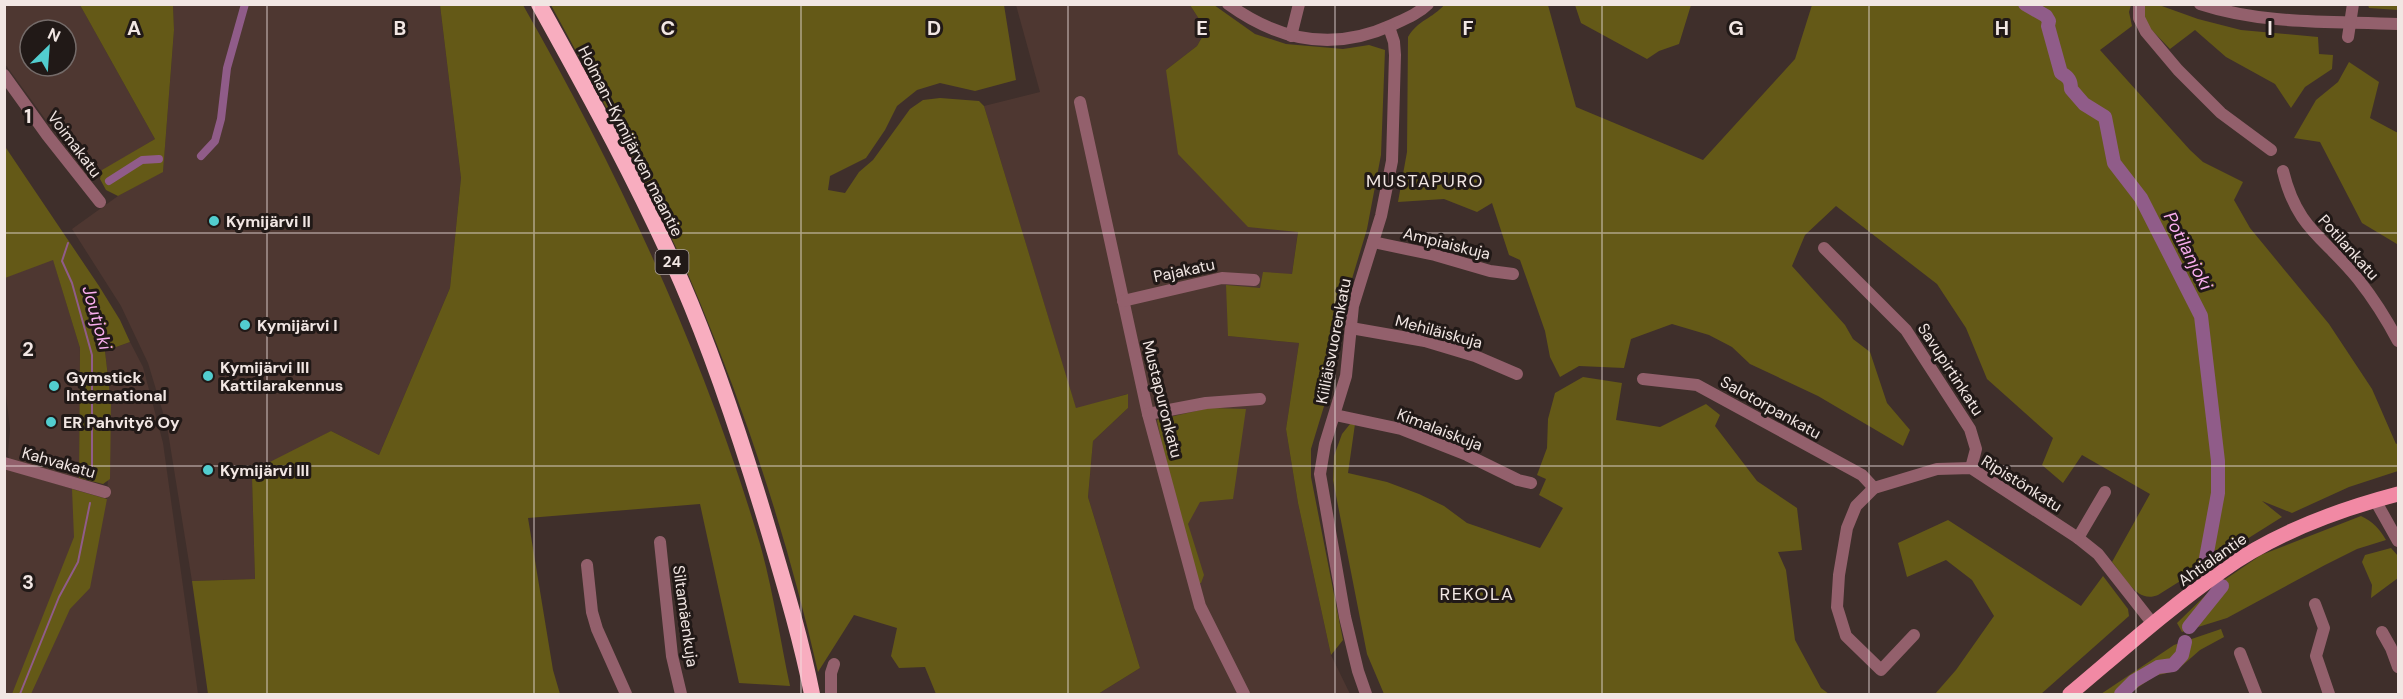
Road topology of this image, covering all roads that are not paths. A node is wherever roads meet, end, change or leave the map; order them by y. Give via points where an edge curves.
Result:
1 (538, 4) edge
2 (1228, 4) edge
3 (1299, 4) edge
4 (2139, 4) edge
5 (2200, 4) edge
6 (2353, 4) edge
7 (1423, 8) edge
8 (2350, 22) junction
9 (2398, 24) edge
10 (1389, 27) junction
11 (1291, 36) junction
12 (2348, 36) dead end
13 (4, 75) edge
14 (1080, 102) dead end
15 (2271, 150) dead end
16 (2283, 171) dead end
17 (100, 202) dead end
18 (1373, 242) junction
19 (1824, 248) dead end
20 (1513, 274) dead end
21 (1254, 280) dead end
22 (1123, 301) junction
23 (1351, 328) junction
24 (2398, 341) edge
25 (1517, 374) dead end
26 (1643, 379) dead end
27 (1260, 399) dead end
28 (1148, 414) junction
29 (1335, 415) junction
30 (4, 463) edge
31 (1971, 468) junction
32 (1531, 483) dead end
33 (1874, 488) junction
34 (105, 492) dead end
35 (2105, 492) dead end
36 (2398, 494) edge
37 (2375, 500) junction
38 (770, 534) junction
39 (2078, 538) junction
40 (2398, 541) edge
41 (660, 542) dead end
42 (587, 565) dead end
43 (2315, 604) dead end
44 (2153, 624) junction
45 (2382, 632) dead end
46 (1914, 635) dead end
47 (2240, 652) dead end
48 (834, 663) dead end
49 (2398, 668) edge
50 (626, 694) edge
51 (681, 694) edge
52 (802, 694) edge
53 (812, 694) edge
54 (831, 694) edge
55 (1244, 694) edge
56 (1366, 694) edge
57 (2070, 694) edge
58 (2256, 694) edge
59 (2329, 694) edge

1 - 38 highway, Holman–Kymijärven maantie / 24 via 604,120 682,284 727,399
2 - 11 street via 1259,25
3 - 11 street
4 - 15 street via 2139,18 2146,32 2178,70 2221,114
5 - 8 street via 2268,19
6 - 8 street
7 - 10 street
8 - 9 street
8 - 12 street
10 - 11 street via 1341,39
10 - 18 street, Kiiliäisvuorenkatu via 1395,55 1392,161
13 - 17 street, Voimakatu
14 - 22 street, Mustapuronkatu
16 - 24 street, Potilankatu via 2289,195 2301,217 2358,278
18 - 20 street, Ampiaiskuja
18 - 23 street, Kiiliäisvuorenkatu via 1353,306
19 - 31 street, Savupirtinkatu via 1906,330 1970,429 1976,449
21 - 22 street, Pajakatu via 1222,278
22 - 28 street, Mustapuronkatu
23 - 25 street, Mehiläiskuja via 1425,341
23 - 29 street, Kiiliäisvuorenkatu via 1346,376
26 - 33 street, Salotorpankatu via 1696,385 1862,476
27 - 28 street via 1206,403
28 - 55 street, Mustapuronkatu via 1200,606
29 - 32 street, Kimalaiskuja via 1401,429
29 - 56 street, Kiiliäisvuorenkatu via 1322,458 1322,489 1350,643
30 - 34 street, Kahvakatu
31 - 33 street, Ripistönkatu via 1937,469
31 - 39 street, Ripistönkatu
33 - 46 street via 1856,506 1847,528 1837,607 1846,636 1881,670
35 - 39 street
36 - 37 main road, Ahtialantie
37 - 40 street
37 - 44 main road, Ahtialantie via 2318,520 2262,547 2224,569
38 - 52 highway, Holman–Kymijärven maantie / 24
38 - 53 highway, Holman–Kymijärven maantie / 24
39 - 44 street, Ripistönkatu via 2098,554
41 - 51 street, Siltamäenkuja via 672,656
42 - 50 street via 597,629
43 - 59 street via 2324,628 2316,656
44 - 57 main road, Ahtialantie
45 - 49 street
47 - 58 street
48 - 54 street

